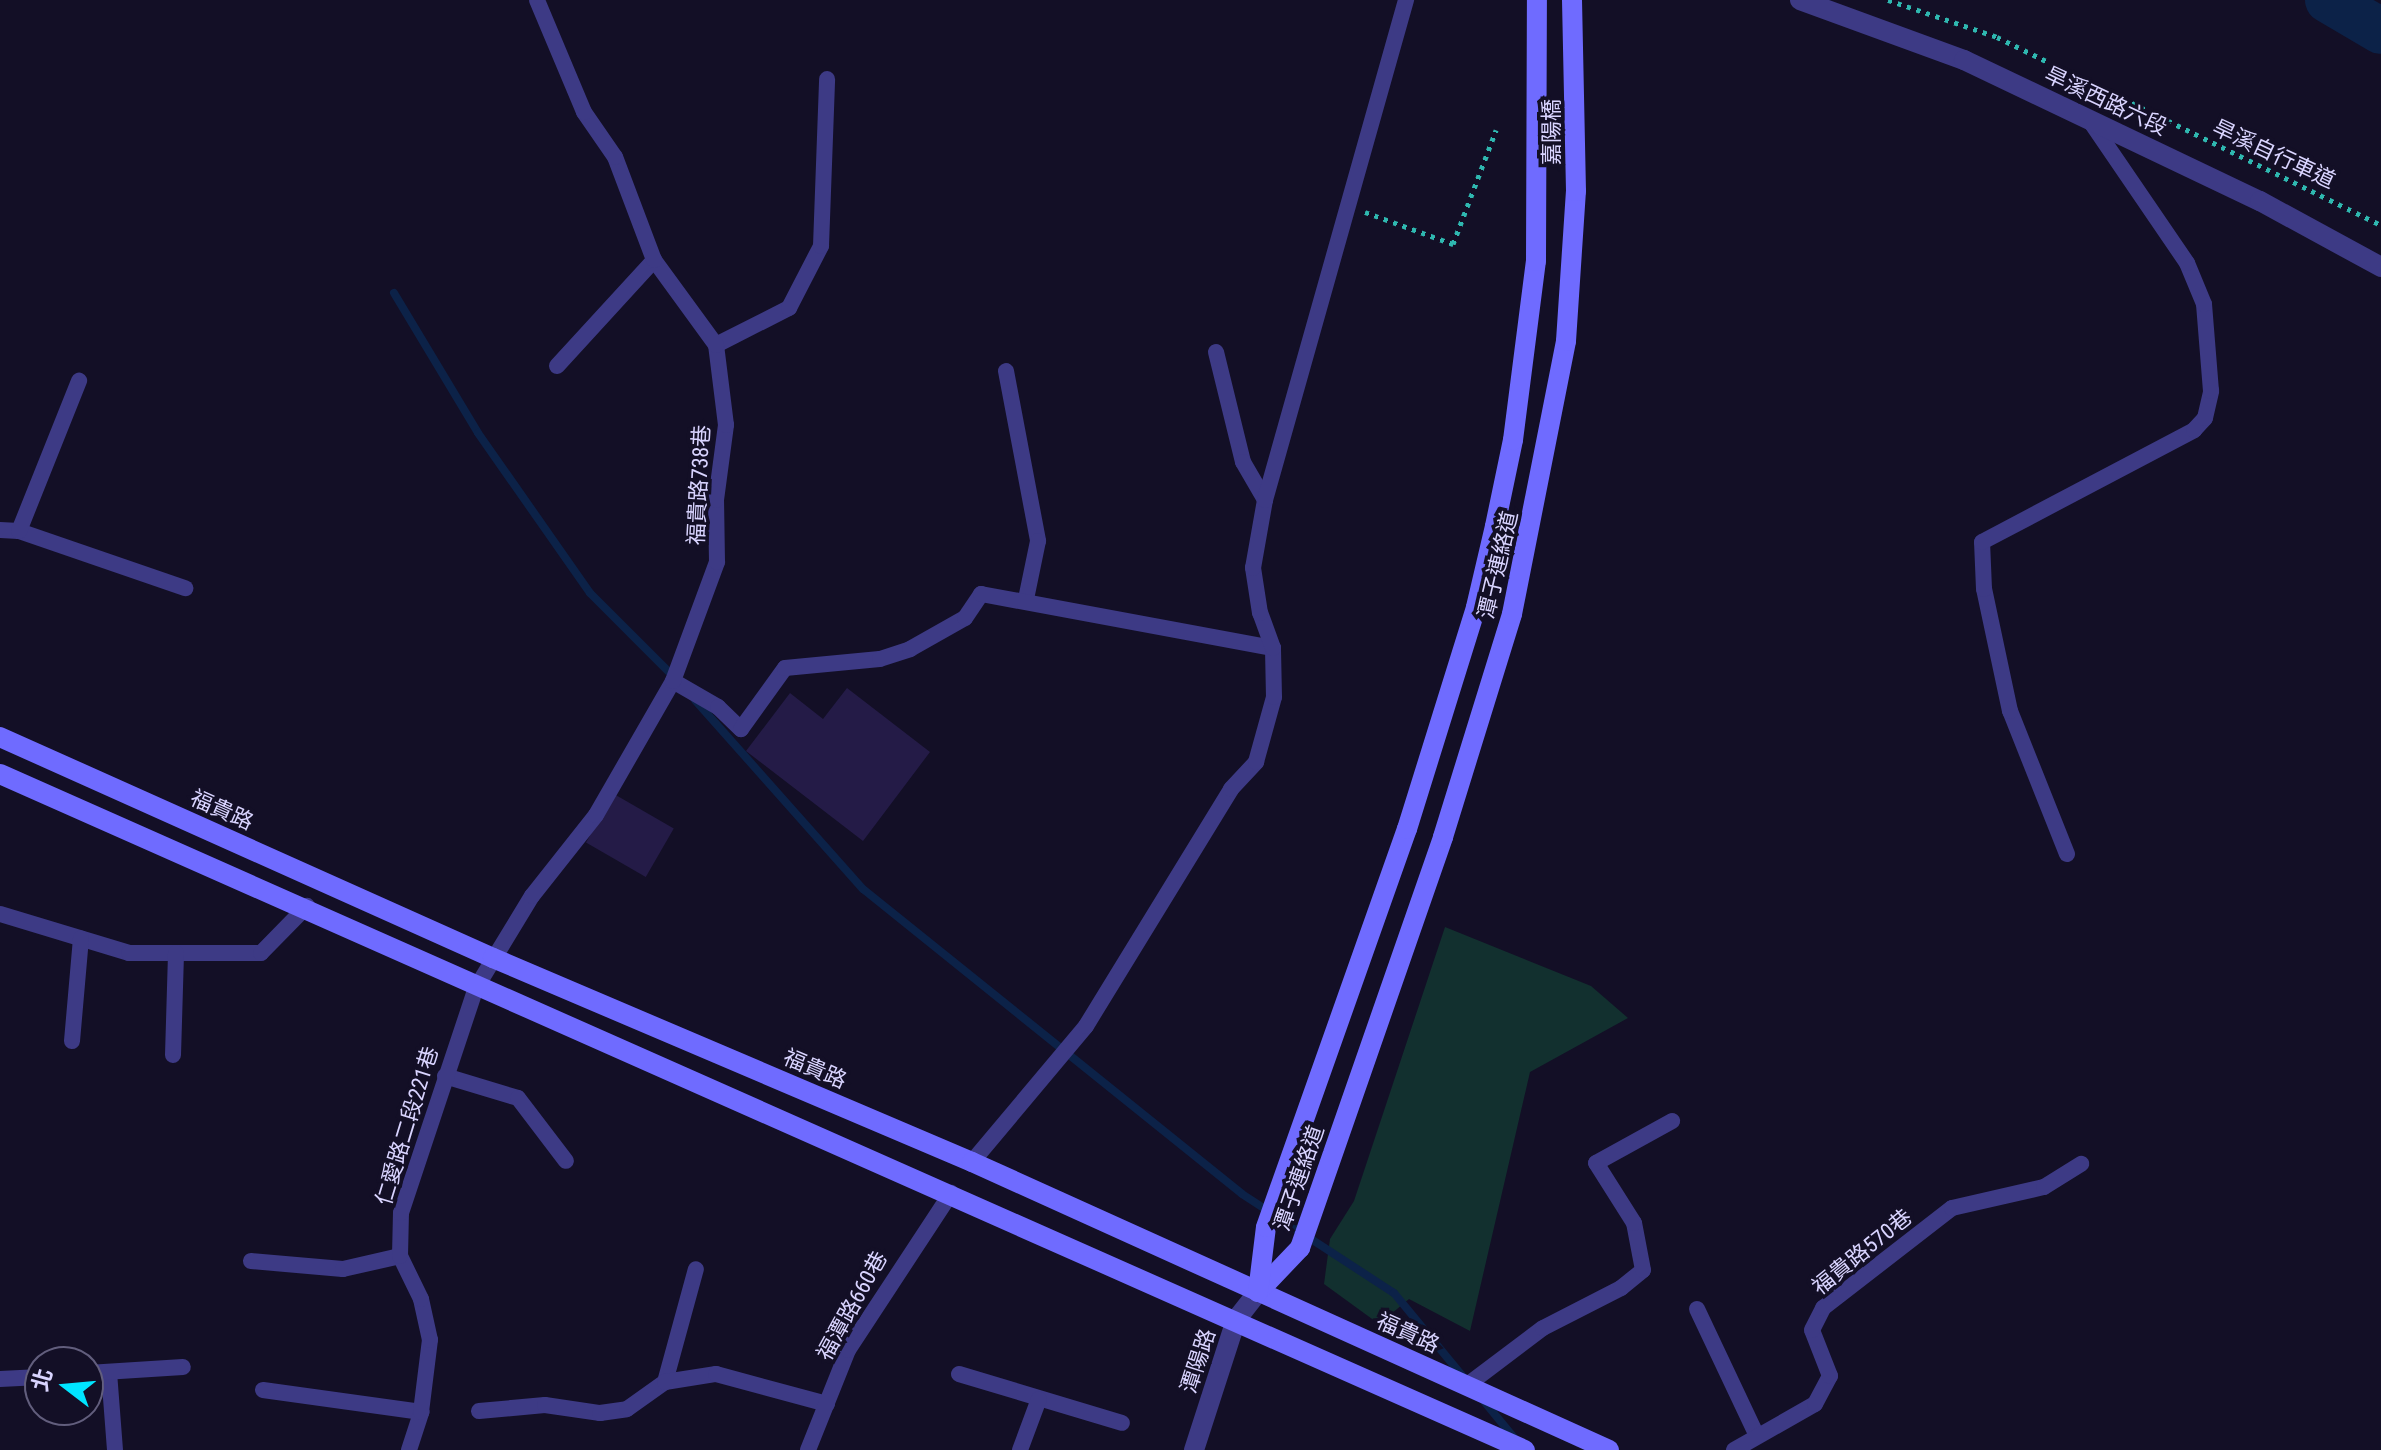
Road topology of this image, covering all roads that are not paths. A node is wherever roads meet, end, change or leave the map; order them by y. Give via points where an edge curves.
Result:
1 (537, 0) edge
2 (1406, 0) edge
3 (1537, 0) edge
4 (1572, 0) edge
5 (1800, 0) edge
6 (827, 79) dead end
7 (2090, 120) junction
8 (654, 260) junction
9 (1536, 261) joint
10 (1572, 265) joint
11 (2381, 267) edge
12 (716, 345) junction
13 (1216, 352) dead end
14 (557, 366) dead end
15 (1006, 371) dead end
16 (79, 381) dead end
17 (1265, 500) junction
18 (0, 530) edge
19 (19, 531) junction
20 (185, 588) dead end
21 (1026, 599) junction
22 (1273, 648) junction
23 (673, 681) junction
24 (0, 737) edge
25 (0, 774) edge
26 (2067, 854) dead end
27 (307, 906) junction
28 (0, 914) edge
29 (81, 938) junction
30 (176, 953) junction
31 (493, 958) junction
32 (476, 988) junction
33 (72, 1041) dead end
34 (173, 1055) dead end
35 (445, 1076) junction
36 (1672, 1121) dead end
37 (566, 1161) dead end
38 (972, 1162) junction
39 (2081, 1164) dead end
40 (951, 1193) junction
41 (400, 1256) junction
42 (251, 1261) dead end
43 (696, 1269) dead end
44 (1258, 1292) junction
45 (1697, 1309) dead end
46 (1236, 1320) junction
47 (183, 1367) dead end
48 (104, 1372) edge
49 (109, 1372) junction
50 (959, 1374) dead end
51 (24, 1378) edge
52 (0, 1379) edge
53 (665, 1382) junction
54 (1466, 1386) junction
55 (263, 1390) dead end
56 (1039, 1399) junction
57 (827, 1404) junction
58 (479, 1411) dead end
59 (421, 1412) junction
60 (1122, 1423) dead end
61 (1757, 1436) junction
62 (1518, 1449) edge
63 (115, 1450) edge
64 (409, 1450) edge
65 (808, 1450) edge
66 (1020, 1450) edge
67 (1194, 1450) edge
68 (1609, 1450) edge
69 (1734, 1450) edge

1 - 8 lane, 福貴路738巷 via 584,112 615,157
2 - 17 lane
3 - 9 street, 嘉陽橋
4 - 10 street, 嘉陽橋 via 1577,113
5 - 7 street, 旱溪西路六段 via 1964,60
6 - 12 lane via 821,246 789,308
7 - 11 street, 旱溪西路六段 via 2260,201
7 - 26 lane via 2187,263 2204,304 2211,391 2205,418 2194,430 1982,542 1984,589 2010,711
8 - 12 lane, 福貴路738巷
8 - 14 lane
9 - 44 street, 潭子連絡道 via 1513,440 1476,607 1407,829 1266,1227
10 - 44 street, 潭子連絡道 via 1566,341 1545,468 1512,614 1479,727 1300,1248
12 - 23 lane, 福貴路738巷 via 726,425 716,500 717,562
13 - 17 lane via 1243,462
15 - 21 lane via 1038,541
16 - 19 lane
17 - 22 lane via 1253,568 1260,613
18 - 19 lane
19 - 20 lane
21 - 22 lane via 1062,611
21 - 23 lane via 981,594 965,618 946,632 880,659 785,668 741,729 718,707
22 - 38 lane via 1274,697 1256,762 1231,789 1086,1026
23 - 31 lane, 福貴路738巷 via 596,815 532,896
24 - 31 street, 福貴路
25 - 27 street
27 - 30 lane via 261,953
27 - 32 street
28 - 29 lane
29 - 30 lane via 129,953
29 - 33 lane
30 - 34 lane
31 - 32 lane, 仁愛路二段221巷
31 - 38 street, 福貴路
32 - 35 lane, 仁愛路二段221巷
32 - 40 street
35 - 37 lane via 518,1098
35 - 41 lane, 仁愛路二段221巷 via 401,1213
36 - 54 lane via 1596,1163 1634,1223 1643,1270 1543,1328
38 - 44 street, 福貴路
39 - 61 lane, 福貴路570巷 via 2044,1187 1952,1208 1823,1308 1812,1330 1830,1376 1815,1404
40 - 46 street
40 - 57 lane, 福潭路660巷 via 848,1350
41 - 42 lane via 343,1269
41 - 59 lane, 仁愛路二段221巷 via 421,1299 430,1340
43 - 53 lane
44 - 46 street, 潭陽路
44 - 54 street, 福貴路
45 - 61 lane
46 - 62 street
46 - 67 street, 潭陽路
47 - 49 lane
48 - 49 lane
49 - 63 lane
50 - 56 lane
51 - 52 lane
53 - 57 lane via 716,1374
53 - 58 lane via 627,1409 600,1413 545,1405
54 - 68 street, 福貴路
55 - 59 lane
56 - 60 lane
56 - 66 lane
57 - 65 lane, 福潭路660巷
59 - 64 lane, 仁愛路二段221巷
61 - 69 lane, 福貴路570巷

